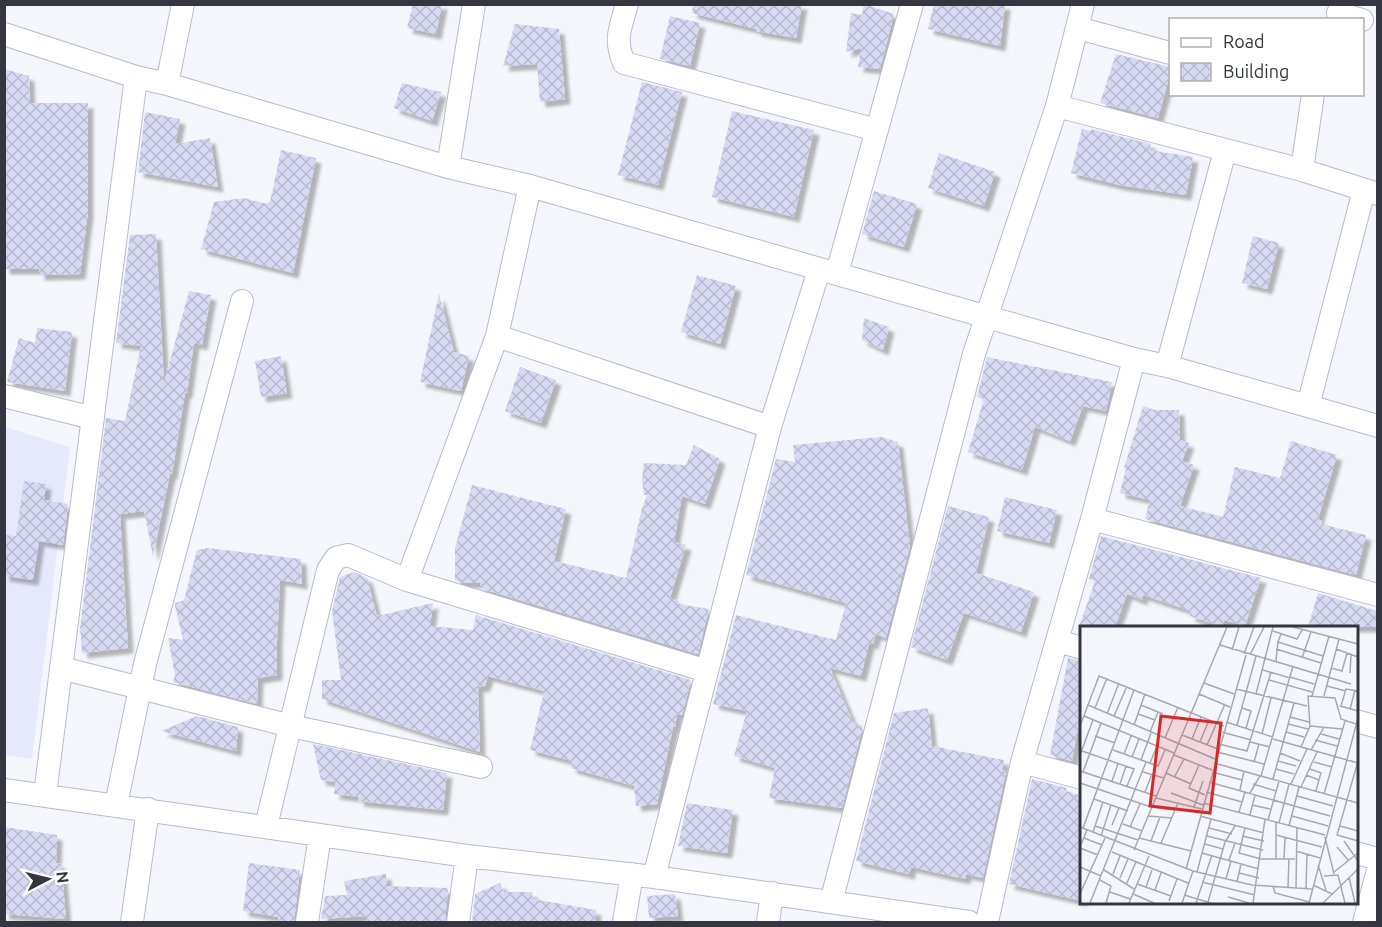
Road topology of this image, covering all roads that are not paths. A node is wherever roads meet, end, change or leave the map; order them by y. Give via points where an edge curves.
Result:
1 (183, 4) edge
2 (474, 4) edge
3 (627, 4) edge
4 (912, 4) edge
5 (1083, 4) edge
6 (1338, 12) edge
7 (1356, 18) edge
8 (1078, 28) junction
9 (4, 34) edge
10 (1169, 53) edge
11 (136, 77) junction
12 (167, 84) junction
13 (1313, 96) edge
14 (1057, 106) junction
15 (877, 130) junction
16 (1225, 151) junction
17 (448, 167) junction
18 (1302, 170) junction
19 (530, 186) junction
20 (1371, 192) edge
21 (828, 272) junction
22 (242, 301) dead end
23 (987, 315) junction
24 (497, 336) junction
25 (1134, 359) junction
26 (1167, 366) junction
27 (4, 396) edge
28 (1308, 406) junction
29 (93, 418) junction
30 (1377, 426) edge
31 (770, 427) junction
32 (1092, 519) junction
33 (407, 580) junction
34 (1377, 595) edge
35 (1057, 641) junction
36 (1080, 647) edge
37 (62, 668) junction
38 (707, 670) junction
39 (140, 686) junction
40 (1358, 722) edge
41 (291, 726) junction
42 (1377, 727) edge
43 (1022, 762) junction
44 (481, 767) dead end
45 (1080, 777) edge
46 (4, 790) edge
47 (45, 795) junction
48 (116, 805) junction
49 (148, 809) junction
50 (266, 826) junction
51 (320, 835) junction
52 (1358, 854) edge
53 (467, 856) junction
54 (1377, 859) edge
55 (1377, 870) edge
56 (632, 874) junction
57 (654, 877) junction
58 (772, 893) junction
59 (831, 902) junction
60 (943, 920) edge
61 (132, 922) edge
62 (307, 922) edge
63 (458, 922) edge
64 (624, 922) edge
65 (768, 922) edge
66 (969, 922) edge
67 (987, 922) edge
68 (1364, 922) edge

1 - 12 street
2 - 17 street
3 - 15 street via 618,36 624,63
4 - 15 street
5 - 8 street
6 - 7 street
8 - 10 street
8 - 14 street
9 - 11 street
11 - 12 street
11 - 29 street
12 - 17 street
13 - 18 street
14 - 16 street
14 - 23 street
15 - 21 street
16 - 18 street
16 - 26 street
17 - 19 street
18 - 20 street
19 - 21 street
19 - 24 street
20 - 28 street
21 - 23 street
21 - 31 street
22 - 39 street
23 - 25 street
23 - 59 street
24 - 31 street
24 - 33 street
25 - 26 street
25 - 32 street
26 - 28 street
27 - 29 street
28 - 30 street
29 - 37 street
31 - 38 street
32 - 34 street
32 - 35 street
33 - 38 street
33 - 41 street via 348,555 336,558 328,570
35 - 36 street
35 - 43 street
37 - 39 street
37 - 47 street
38 - 57 street
39 - 41 street
39 - 48 street
40 - 42 street
41 - 44 street
41 - 50 street
43 - 45 street
43 - 67 street
46 - 47 street
47 - 48 street
48 - 49 street
49 - 50 street
49 - 61 street
50 - 51 street
51 - 53 street
51 - 62 street
52 - 54 street
53 - 56 street
53 - 63 street
55 - 68 street
56 - 57 street
56 - 64 street
57 - 58 street
58 - 59 street
58 - 65 street
59 - 60 street
60 - 66 street

